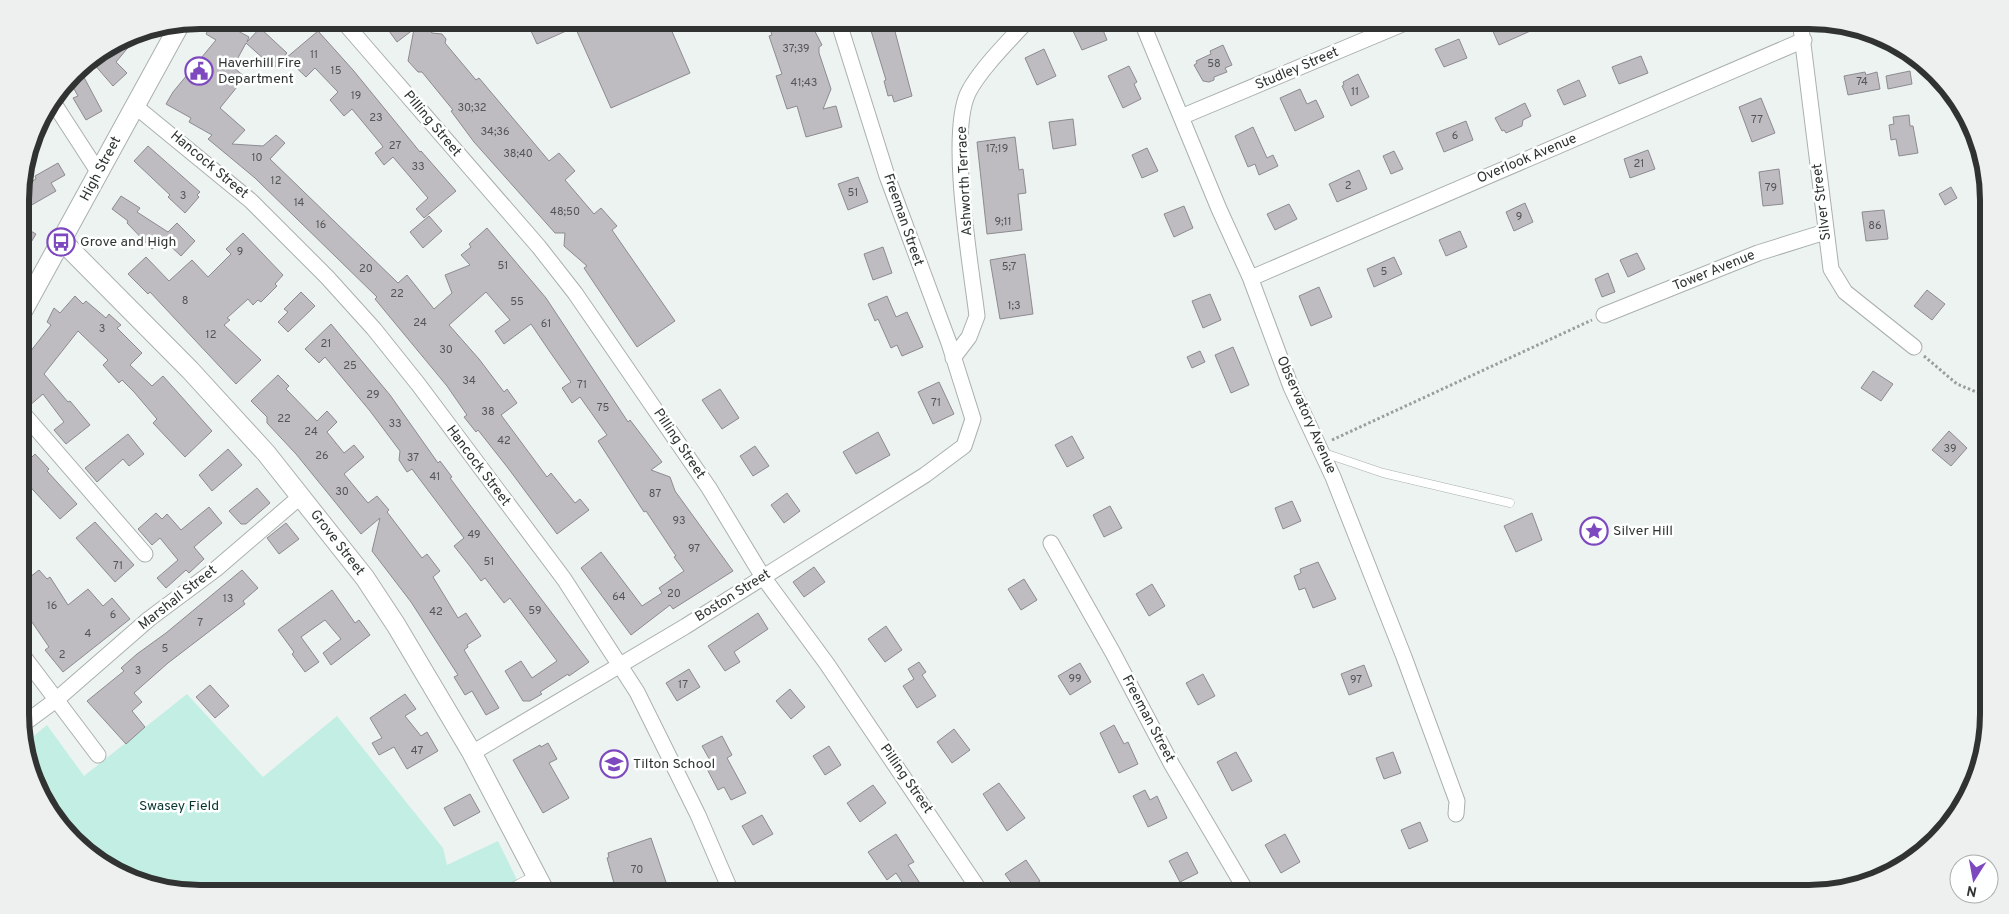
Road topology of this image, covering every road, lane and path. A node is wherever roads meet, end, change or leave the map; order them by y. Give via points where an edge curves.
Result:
1 (350, 29) edge
2 (841, 29) edge
3 (1020, 29) edge
4 (1145, 29) edge
5 (1391, 29) edge
6 (1802, 29) edge
7 (176, 31) edge
8 (1804, 40) junction
9 (135, 106) junction
10 (56, 107) edge
11 (1181, 117) junction
12 (99, 173) junction
13 (1825, 232) junction
14 (62, 241) junction
15 (1251, 278) junction
16 (29, 300) edge
17 (1604, 315) joint
18 (1914, 347) joint
19 (953, 358) junction
20 (1980, 394) edge
21 (973, 419) joint
22 (29, 420) edge
23 (1320, 450) junction
24 (300, 496) junction
25 (1510, 503) dead end
26 (1051, 543) dead end
27 (144, 554) dead end
28 (763, 577) junction
29 (29, 664) edge
30 (620, 666) junction
31 (56, 700) junction
32 (29, 720) edge
33 (472, 753) junction
34 (98, 755) dead end
35 (1456, 814) dead end
36 (536, 875) junction
37 (517, 885) edge
38 (541, 885) edge
39 (728, 885) edge
40 (976, 885) edge
41 (1243, 885) edge

1 - 28 street, Pilling Street via 539,246 575,293 709,488
2 - 19 street, Freeman Street via 899,212
3 - 19 street, Ashworth Terrace via 968,93 960,123 961,170 977,316 969,337
4 - 11 street, Observatory Avenue
5 - 11 street, Studley Street
6 - 8 street, Silver Street
7 - 9 street, High Street
8 - 13 street, Silver Street
8 - 15 street, Overlook Avenue
9 - 12 street, High Street
9 - 30 street, Hancock Street via 251,201 374,329 564,579
10 - 12 street
11 - 15 street, Observatory Avenue
12 - 14 street, High Street
13 - 17 street, Tower Avenue via 1758,253
13 - 18 street, Silver Street via 1830,269 1845,292
14 - 16 street, High Street
14 - 24 street, Grove Street via 190,370 266,453
15 - 23 street, Observatory Avenue via 1291,387
17 - 23 path
18 - 20 path via 1957,384
19 - 21 street, Freeman Street
21 - 28 street, Boston Street via 964,446 953,455 925,476
22 - 27 street
23 - 25 lane via 1383,473
23 - 35 street, Observatory Avenue via 1404,657 1457,801
24 - 31 street, Marshall Street
24 - 33 street, Grove Street via 365,578
26 - 41 street, Freeman Street via 1172,765
28 - 30 street, Boston Street
28 - 40 street, Pilling Street via 827,664
29 - 31 street
30 - 33 street, Boston Street
30 - 39 street, Hancock Street via 638,692
31 - 32 street, Marshall Street
31 - 34 street
33 - 36 street, Grove Street
36 - 37 lane
36 - 38 street, Grove Street

